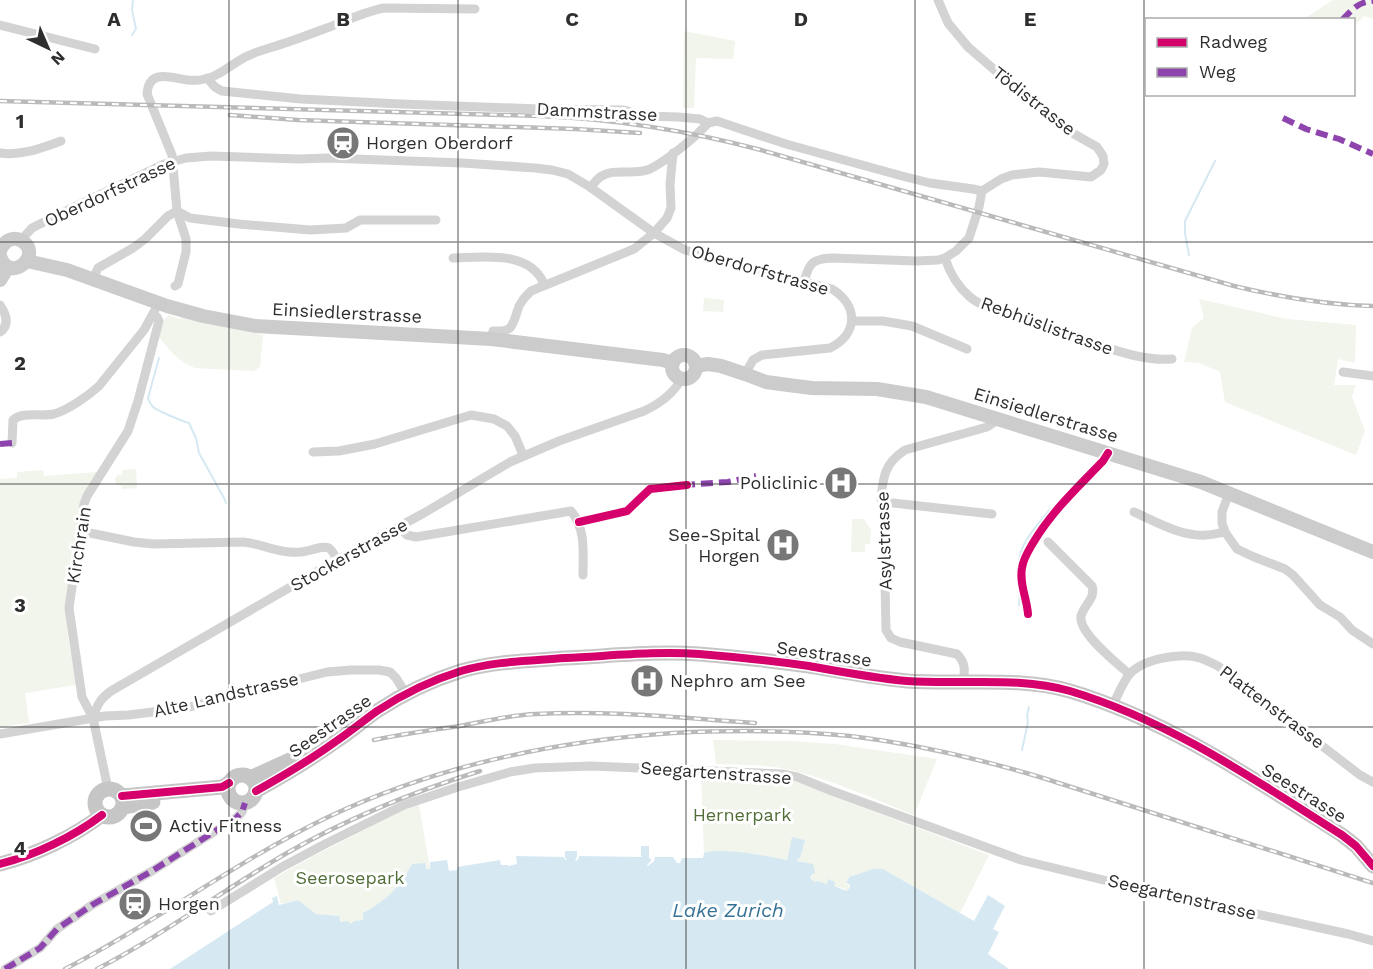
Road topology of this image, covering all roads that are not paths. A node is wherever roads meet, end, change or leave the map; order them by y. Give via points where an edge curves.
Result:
1 (938, 0) edge
2 (475, 9) dead end
3 (0, 25) edge
4 (95, 49) dead end
5 (207, 78) junction
6 (708, 123) junction
7 (61, 141) dead end
8 (676, 151) junction
9 (0, 153) edge
10 (173, 161) junction
11 (590, 187) junction
12 (982, 192) junction
13 (177, 211) junction
14 (436, 220) dead end
15 (654, 233) junction
16 (21, 240) junction
17 (2, 254) edge
18 (453, 258) dead end
19 (945, 258) junction
20 (27, 261) junction
21 (93, 279) junction
22 (0, 280) edge
23 (804, 282) junction
24 (544, 284) junction
25 (175, 286) dead end
26 (0, 305) edge
27 (155, 309) junction
28 (852, 321) junction
29 (0, 332) edge
30 (491, 339) junction
31 (967, 349) dead end
32 (1172, 359) dead end
33 (673, 363) junction
34 (696, 366) junction
35 (1343, 372) dead end
36 (745, 374) junction
37 (1373, 376) edge
38 (682, 378) junction
39 (995, 418) junction
40 (12, 443) dead end
41 (313, 452) dead end
42 (523, 455) junction
43 (1229, 493) junction
44 (885, 503) junction
45 (1134, 512) dead end
46 (992, 514) dead end
47 (399, 527) junction
48 (80, 531) junction
49 (1225, 532) junction
50 (1048, 542) dead end
51 (1373, 552) edge
52 (338, 560) junction
53 (583, 575) dead end
54 (1373, 644) edge
55 (1129, 674) junction
56 (963, 682) junction
57 (406, 694) junction
58 (1113, 706) junction
59 (93, 718) junction
60 (0, 734) edge
61 (1373, 782) edge
62 (253, 784) junction
63 (230, 790) junction
64 (118, 797) junction
65 (245, 803) junction
66 (99, 812) junction
67 (0, 856) edge
68 (0, 864) edge
69 (1373, 866) edge
70 (211, 911) dead end
71 (1373, 941) edge
72 (5, 969) edge

1 - 12 street, Tödistrasse via 948,23 968,47 1067,130 1097,147 1103,156 1101,170 1091,177 1039,172 1012,175
2 - 5 street via 370,10 250,55
3 - 4 street
5 - 6 street, Dammstrasse via 222,91 301,99 624,110
5 - 10 street via 163,76 149,85 148,98
6 - 8 street
6 - 12 street, Dammstrasse via 717,121 902,176
7 - 9 street via 23,153
8 - 11 street via 643,171 611,172
8 - 15 street via 670,184 671,208
10 - 11 street, Oberdorfstrasse via 210,156 471,163 552,170
10 - 13 street
10 - 16 street, Oberdorfstrasse via 32,228
11 - 15 street, Oberdorfstrasse
12 - 19 street via 969,238
13 - 14 street via 190,218 310,230 346,228 360,220
13 - 21 street via 133,248 98,268
13 - 25 street via 186,238 186,252
15 - 23 street, Oberdorfstrasse via 685,250
15 - 24 street via 634,249
16 - 17 main road via 5,242
16 - 20 main road via 29,252
17 - 20 main road via 17,268
17 - 22 main road
18 - 24 street via 516,260 535,270
19 - 23 street via 819,259 810,264
19 - 32 street, Rebhüslistrasse via 960,287 983,305 1120,352
20 - 21 main road, Einsiedlerstrasse
21 - 27 main road, Einsiedlerstrasse
23 - 28 street, Oberdorfstrasse via 840,294 851,310
24 - 30 street via 524,297 509,329 494,331
26 - 29 street via 6,324
27 - 30 main road, Einsiedlerstrasse via 266,327
27 - 40 street via 144,330 92,393 52,414 18,416 13,420
27 - 48 street, Kirchrain via 159,321 128,431 87,496
28 - 31 street via 912,326
28 - 36 street via 845,338 830,348 762,355 753,360
30 - 33 main road, Einsiedlerstrasse
33 - 34 main road via 684,355 691,357
33 - 38 main road via 674,373
34 - 36 main road, Einsiedlerstrasse via 711,364
34 - 38 main road via 693,374
35 - 37 street
36 - 39 main road, Einsiedlerstrasse via 788,385 877,389 926,397
38 - 42 street, Stockerstrasse via 658,405
39 - 43 main road, Einsiedlerstrasse
39 - 44 street, Asylstrasse via 987,427 905,450 897,456 884,473 880,499
41 - 42 street via 375,444 471,415 507,426
42 - 47 street, Stockerstrasse
43 - 49 street via 1222,512
43 - 51 main road, Einsiedlerstrasse
44 - 46 street
44 - 56 street, Asylstrasse via 888,634 900,642 957,654 964,665
45 - 49 street via 1197,535
47 - 52 street, Stockerstrasse
47 - 53 street via 416,537 571,511 579,522 583,539
48 - 52 street via 154,544 243,542 289,553 324,547
48 - 59 street, Kirchrain via 69,608 82,697
49 - 54 street via 1237,549 1293,575 1320,605
50 - 55 street via 1092,585 1093,594 1081,618 1082,625 1103,652
52 - 59 street, Stockerstrasse via 111,691 100,700
55 - 58 street
55 - 61 street, Plattenstrasse via 1141,666 1182,656 1218,666
56 - 57 main road, Seestrasse via 908,681 729,657 652,653 501,663 462,671
56 - 58 main road, Seestrasse via 1053,687
57 - 59 street, Alte Landstrasse via 390,672 351,670 286,681 186,708
57 - 62 main road, Seestrasse via 288,773
58 - 69 main road, Seestrasse via 1177,735 1239,770 1342,835
59 - 60 street, Alte Landstrasse
59 - 64 street
62 - 63 main road via 246,776 238,776
62 - 65 main road via 251,799
63 - 64 main road via 222,787
63 - 65 main road via 237,802
64 - 66 main road via 118,814 106,817
64 - 66 main road via 104,790 97,795
65 - 72 street via 236,818 93,905 57,929 39,948
66 - 67 main road
66 - 68 main road via 50,846
70 - 71 street, Seegartenstrasse via 282,867 404,805 510,772 591,766 797,777 1021,860

